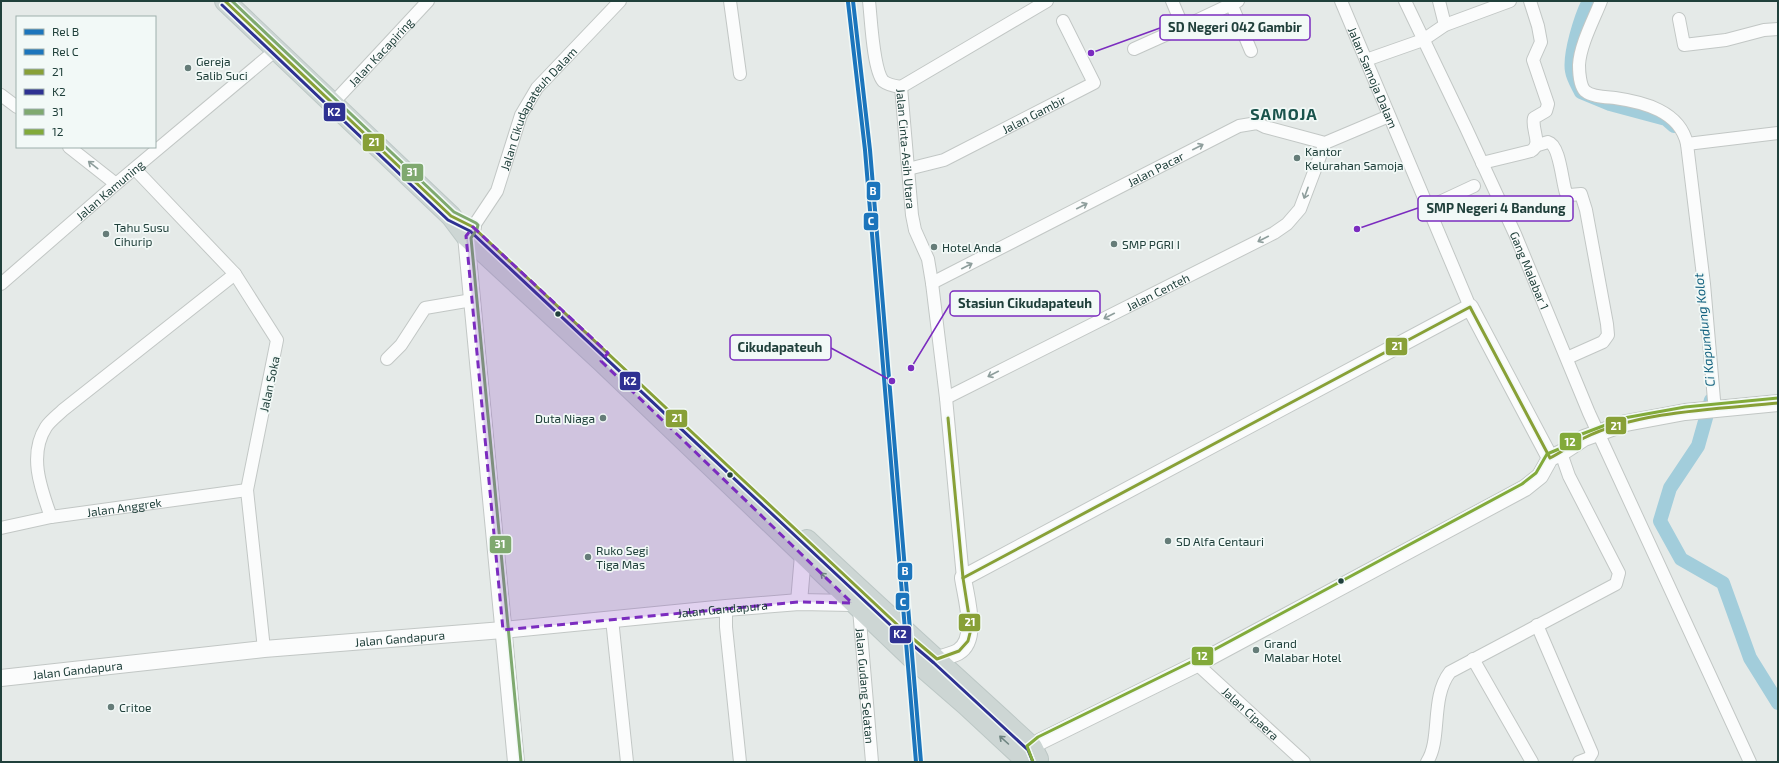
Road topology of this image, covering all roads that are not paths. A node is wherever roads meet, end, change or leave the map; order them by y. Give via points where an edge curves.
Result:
1 (226, 1) edge
2 (428, 1) edge
3 (620, 1) edge
4 (730, 1) edge
5 (869, 1) edge
6 (1047, 1) edge
7 (1172, 1) edge
8 (1341, 1) edge
9 (1405, 1) edge
10 (1439, 1) edge
11 (1530, 1) edge
12 (1601, 1) edge
13 (1233, 2) edge
14 (1503, 2) edge
15 (1679, 19) dead end
16 (1063, 21) dead end
17 (1445, 25) junction
18 (1182, 27) junction
19 (1778, 29) edge
20 (1423, 40) junction
21 (1134, 49) dead end
22 (276, 50) junction
23 (1251, 51) dead end
24 (1366, 60) junction
25 (740, 74) dead end
26 (901, 87) junction
27 (1, 94) edge
28 (333, 103) junction
29 (16, 106) edge
30 (1389, 116) junction
31 (1778, 133) edge
32 (1325, 143) junction
33 (1687, 144) junction
34 (1538, 145) junction
35 (70, 148) edge
36 (1482, 163) junction
37 (135, 169) junction
38 (908, 169) junction
39 (116, 184) junction
40 (1474, 186) dead end
41 (1429, 207) junction
42 (469, 232) junction
43 (235, 274) junction
44 (932, 283) junction
45 (1, 284) edge
46 (472, 300) junction
47 (1470, 307) junction
48 (604, 357) junction
49 (1566, 358) junction
50 (387, 360) dead end
51 (946, 398) junction
52 (1778, 403) edge
53 (1716, 408) junction
54 (1598, 433) junction
55 (1555, 456) junction
56 (247, 490) junction
57 (51, 517) junction
58 (1, 528) edge
59 (803, 555) junction
60 (963, 578) junction
61 (799, 602) junction
62 (856, 606) junction
63 (726, 608) junction
64 (612, 619) junction
65 (1537, 625) junction
66 (503, 630) junction
67 (264, 649) junction
68 (1473, 658) junction
69 (937, 659) junction
70 (1197, 664) junction
71 (1, 678) edge
72 (1032, 757) edge
73 (516, 762) edge
74 (627, 762) edge
75 (740, 762) edge
76 (872, 762) edge
77 (1304, 762) edge
78 (1427, 762) edge
79 (1532, 762) edge
80 (1579, 762) edge
81 (1750, 762) edge

1 - 22 main road
2 - 28 street, Jalan Kacapiring
3 - 42 street, Jalan Cikudapateuh Dalam via 537,88 529,100 514,134 497,191
4 - 25 street
5 - 26 street, Jalan Cinta-Asih Utara via 876,62 882,80
6 - 26 street
7 - 18 street
8 - 24 street, Jalan Samoja Dalam
9 - 20 street, Gang Malabar 1
10 - 17 street
11 - 34 street via 1541,42 1534,60 1548,104 1546,111 1534,118 1533,122
12 - 33 street via 1579,65 1584,90 1590,94 1635,101 1669,116 1684,133
13 - 18 street
13 - 23 street
14 - 17 street
15 - 19 street via 1684,45 1726,40
16 - 38 street, Jalan Gambir via 1094,83 944,160
17 - 20 street
18 - 21 street
20 - 24 street
20 - 36 street, Gang Malabar 1
22 - 28 main road
22 - 37 street, Jalan Kamuning
24 - 30 street, Jalan Samoja Dalam
26 - 38 street, Jalan Cinta-Asih Utara
27 - 29 street
28 - 42 main road
30 - 32 street
30 - 41 street, Jalan Samoja Dalam
31 - 33 street
44 -> 32 street, Jalan Pacar via 1239,126 1257,123
32 -> 51 street, Jalan Centeh via 1300,209 1287,224 1274,233
33 - 53 street
34 - 36 street via 1531,151
34 - 49 street via 1552,143 1560,163 1566,193 1581,194 1607,324 1608,335 1603,342
39 -> 35 street
36 - 49 street, Gang Malabar 1 via 1515,234
37 - 39 street, Jalan Kamuning
37 - 43 street, Jalan Soka
38 - 44 street, Jalan Cinta-Asih Utara via 915,230 928,259
39 - 45 street, Jalan Kamuning
40 - 41 street
41 - 47 street, Jalan Samoja Dalam
42 - 46 street
42 - 48 main road
43 - 56 street, Jalan Soka via 277,340
43 - 57 street via 46,426 40,437 37,460 39,477
44 - 51 street, Jalan Cinta-Asih Utara
46 - 50 street via 425,308 401,345
46 - 66 street
47 - 55 street, Jalan Samoja Dalam
47 - 60 street
48 - 59 main road
48 - 69 main road
49 - 54 street, Gang Malabar 1
51 - 60 street, Jalan Cinta-Asih Utara
52 - 53 street
53 - 54 street via 1626,423
54 - 55 street via 1584,438
54 - 81 street, Gang Malabar 1
55 - 65 street via 1569,476 1619,573 1616,584
55 - 70 street via 1540,476 1525,488
56 - 57 street, Jalan Anggrek
56 - 67 street, Jalan Soka
57 - 58 street, Jalan Anggrek
59 - 61 street
62 -> 59 main road
60 - 69 street via 971,629 968,641 959,651
61 - 62 street, Jalan Gandapura
61 - 63 street, Jalan Gandapura
72 -> 62 main road via 966,705
62 - 76 street, Jalan Gudang Selatan
63 - 64 street, Jalan Gandapura
63 - 75 street
64 - 66 street, Jalan Gandapura
64 - 74 street
65 - 68 street
65 - 80 street via 1592,753 1589,758
66 - 67 street, Jalan Gandapura
66 - 73 street
67 - 71 street, Jalan Gandapura
68 - 78 street via 1450,672 1446,679 1437,705 1432,750
68 - 79 street
69 - 72 main road
70 - 72 street
70 - 77 street, Jalan Cipaera

